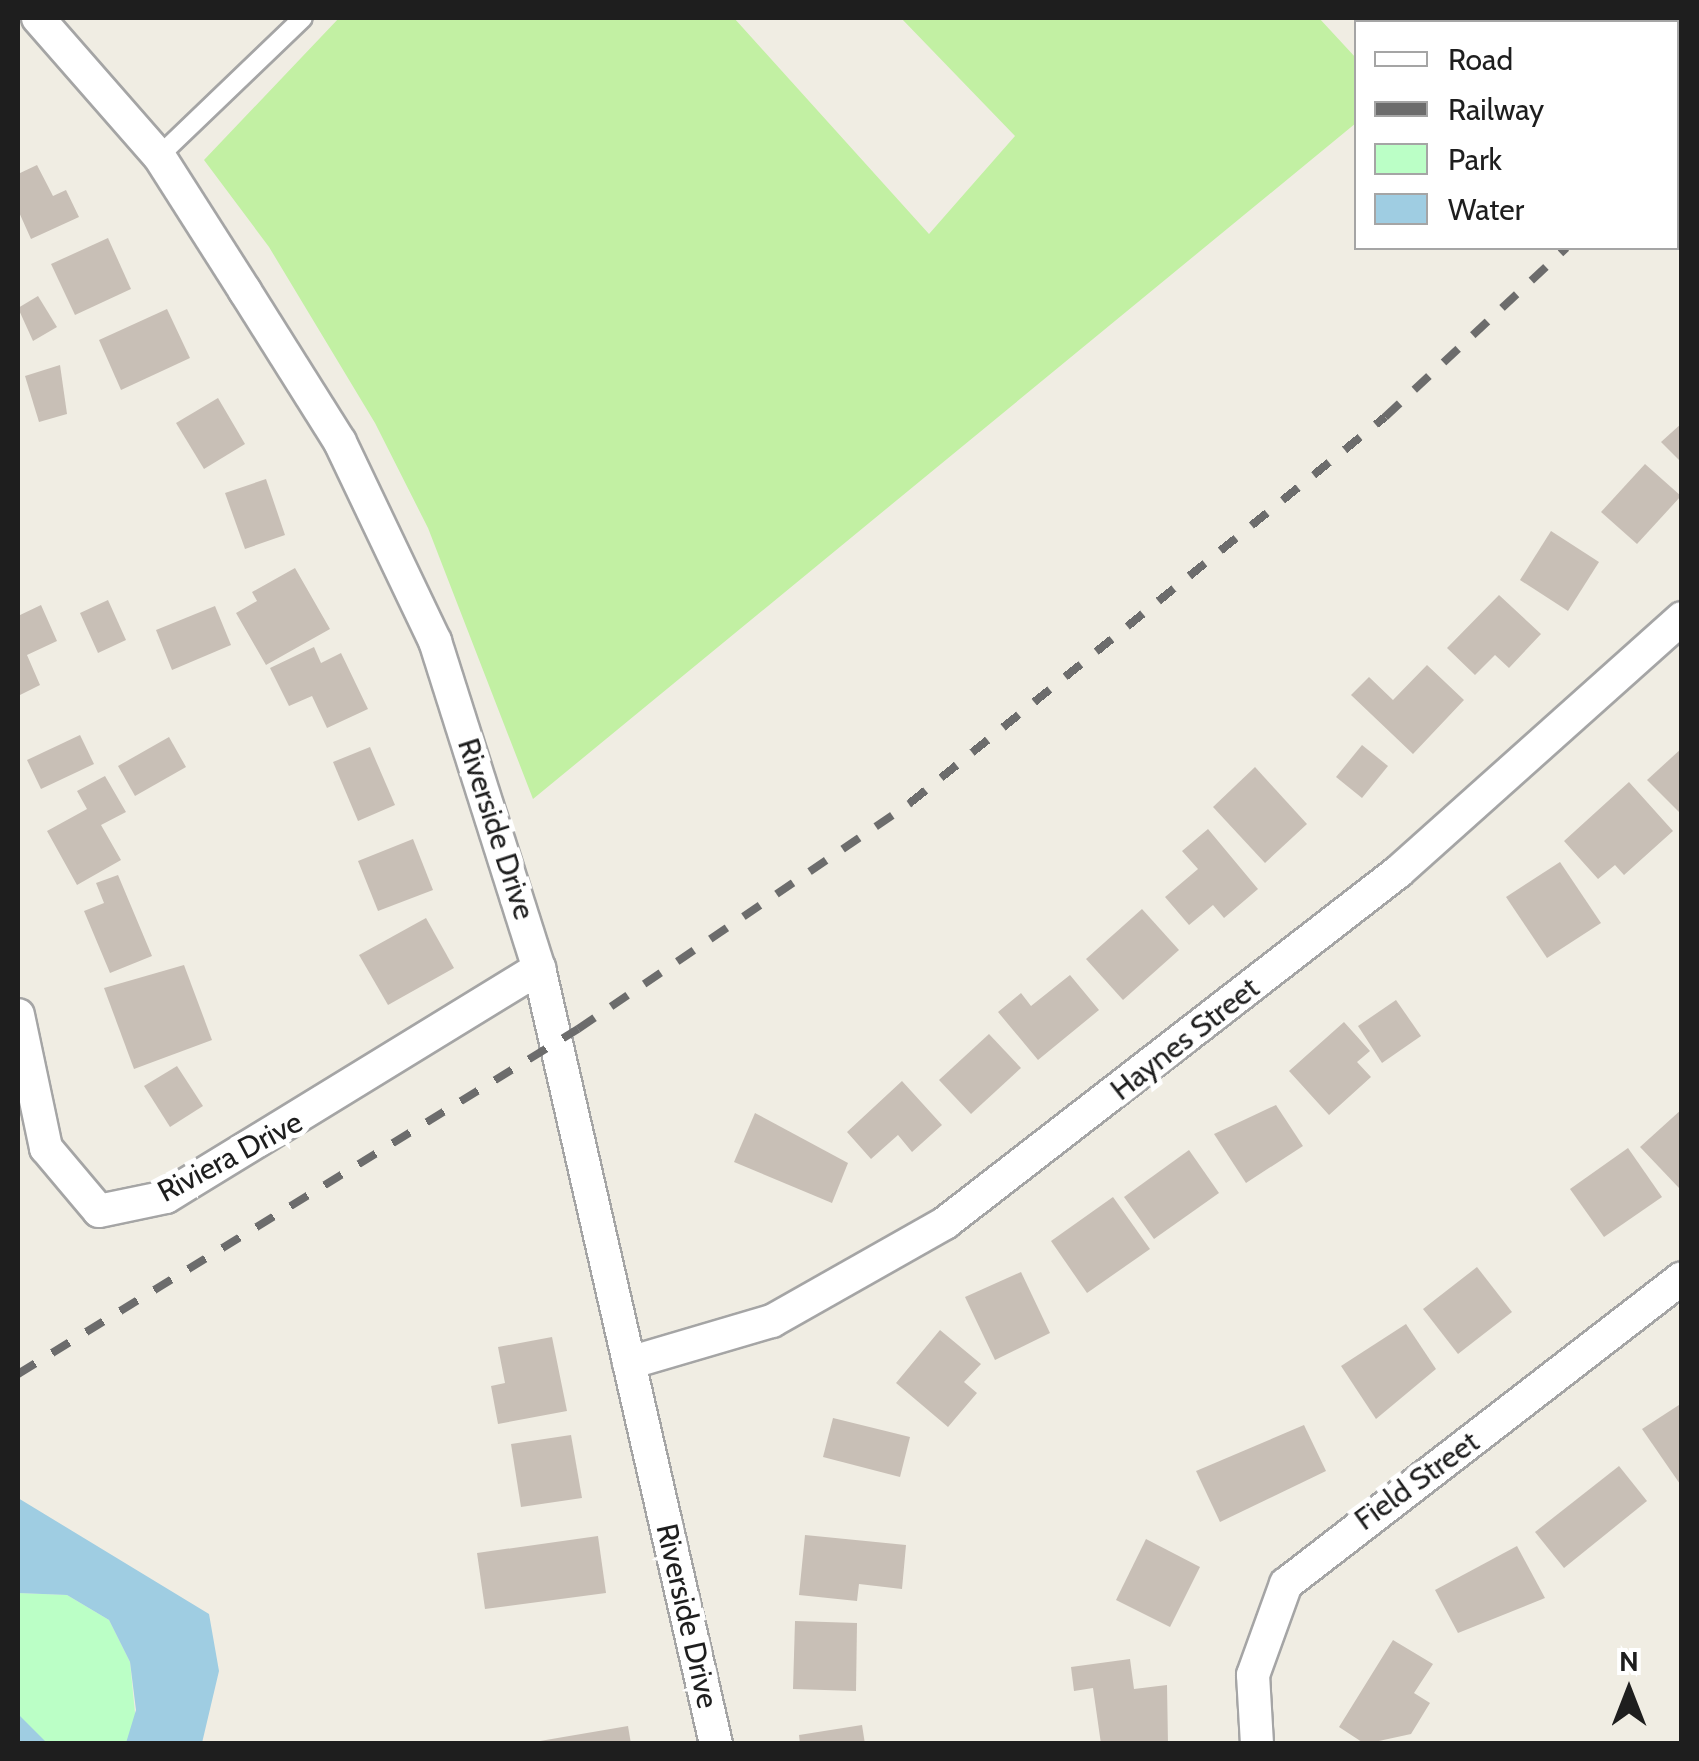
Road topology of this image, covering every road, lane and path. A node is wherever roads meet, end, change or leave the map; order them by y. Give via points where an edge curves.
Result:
1 (38, 18) edge
2 (303, 18) edge
3 (159, 156) junction
4 (1682, 618) edge
5 (539, 968) junction
6 (18, 1014) edge
7 (1682, 1278) edge
8 (629, 1362) junction
9 (716, 1744) edge
10 (1257, 1744) edge

1 - 3 street, Riverside Drive
2 - 3 lane
3 - 5 street, Riverside Drive via 340,442 427,625
4 - 8 street, Haynes Street via 1398,872 945,1222 772,1321
5 - 6 street, Riviera Drive via 166,1197 99,1211 46,1148
5 - 8 street, Riverside Drive
7 - 10 street, Field Street via 1286,1584 1253,1675
8 - 9 street, Riverside Drive

